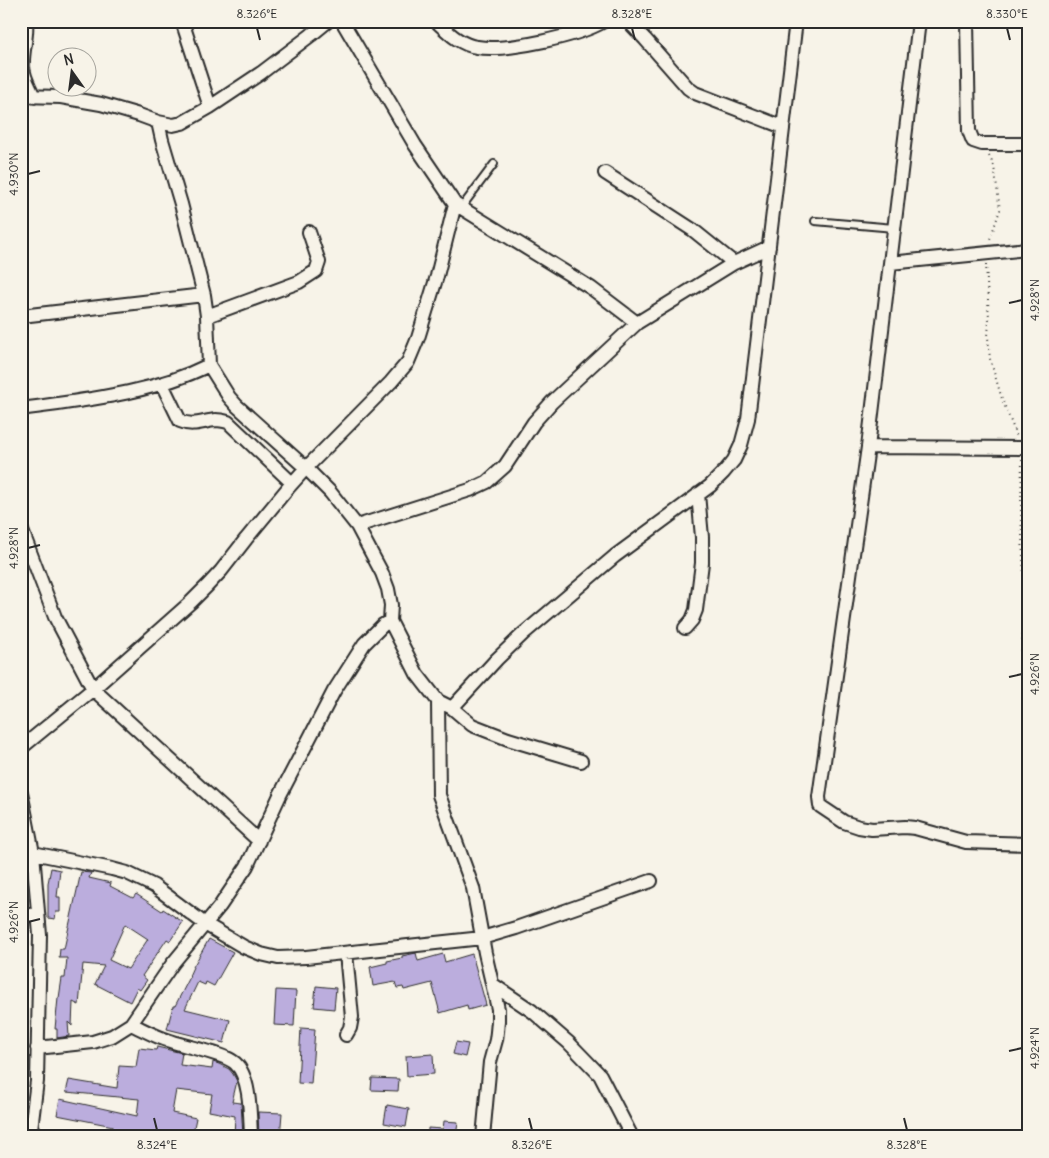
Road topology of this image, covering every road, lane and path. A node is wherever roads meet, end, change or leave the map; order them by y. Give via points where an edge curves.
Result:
1 (26, 21) edge
2 (182, 21) edge
3 (328, 21) edge
4 (342, 21) edge
5 (436, 21) edge
6 (604, 21) edge
7 (628, 21) edge
8 (796, 21) edge
9 (919, 21) edge
10 (967, 21) edge
11 (28, 97) edge
12 (210, 107) junction
13 (158, 122) junction
14 (783, 127) junction
15 (982, 144) junction
16 (1028, 144) edge
17 (494, 164) dead end
18 (605, 173) dead end
19 (458, 206) junction
20 (815, 221) dead end
21 (894, 228) junction
22 (309, 232) dead end
23 (769, 247) junction
24 (1028, 249) edge
25 (985, 254) junction
26 (734, 263) junction
27 (890, 263) junction
28 (204, 294) junction
29 (21, 316) edge
30 (207, 316) junction
31 (637, 323) junction
32 (209, 365) junction
33 (162, 384) junction
34 (21, 409) edge
35 (868, 447) junction
36 (1025, 448) edge
37 (306, 468) junction
38 (292, 483) junction
39 (698, 494) junction
40 (357, 526) junction
41 (21, 528) edge
42 (390, 621) junction
43 (685, 628) dead end
44 (1028, 684) edge
45 (93, 689) junction
46 (438, 701) junction
47 (452, 708) junction
48 (21, 748) edge
49 (581, 760) dead end
50 (21, 792) edge
51 (259, 841) junction
52 (1028, 844) edge
53 (33, 853) junction
54 (651, 880) dead end
55 (38, 913) junction
56 (21, 917) edge
57 (205, 924) junction
58 (482, 938) junction
59 (346, 953) junction
60 (492, 984) junction
61 (131, 1024) junction
62 (346, 1036) dead end
63 (37, 1048) junction
64 (30, 1137) edge
65 (250, 1137) edge
66 (483, 1137) edge
67 (632, 1137) edge

1 - 11 street via 23,67
2 - 12 street
3 - 12 street via 261,73
4 - 19 street via 415,145
5 - 6 street via 459,41 476,47 501,48 582,31
7 - 14 street via 695,93
8 - 14 street
9 - 21 street
10 - 15 street via 969,130 973,140
11 - 13 street via 61,97 101,104
12 - 13 street via 182,123
13 - 28 street
14 - 23 street
15 - 16 street
15 - 25 path via 994,166 1000,210
17 - 19 lane
18 - 26 street via 693,230
19 - 31 street via 591,288
19 - 37 street via 408,362
20 - 21 lane
21 - 27 street
22 - 30 street via 319,262 316,271 299,282
23 - 26 street
23 - 39 street via 748,419 741,445 724,472
24 - 25 street
25 - 27 street
25 - 36 path via 990,359 1002,399
26 - 31 street
27 - 35 street
28 - 29 street
28 - 30 street
30 - 32 street
31 - 40 street via 552,402 534,422 505,466 487,482
32 - 33 street
32 - 37 street via 236,406
33 - 34 street via 110,397
33 - 38 street via 180,421 194,425 217,420 228,422
35 - 36 street
35 - 52 street via 820,806 844,822 859,827 910,827 966,842
36 - 44 path via 1020,512 1025,602 1021,660
37 - 38 street
37 - 40 street
38 - 45 street via 222,571
39 - 43 street via 702,563 696,610
39 - 47 street via 615,556 523,634
40 - 42 street via 388,589
41 - 45 street via 55,617
42 - 46 street via 417,674
42 - 51 street via 364,644 334,691
45 - 48 street
45 - 51 street
46 - 47 street
46 - 58 street via 440,795 473,888
47 - 49 street via 472,726
50 - 53 street
51 - 57 street via 247,866
53 - 55 street
53 - 57 street via 127,873 154,886
54 - 58 street
55 - 56 street
55 - 63 street
57 - 59 street via 261,954 278,958
57 - 61 street
58 - 59 street
58 - 60 street
59 - 62 street via 352,1017
60 - 66 street via 498,1020 490,1062
60 - 67 street via 532,1011 600,1076
61 - 63 street via 112,1036 93,1042
61 - 65 street via 168,1041 236,1063 244,1077 250,1104
63 - 64 street via 37,1081

